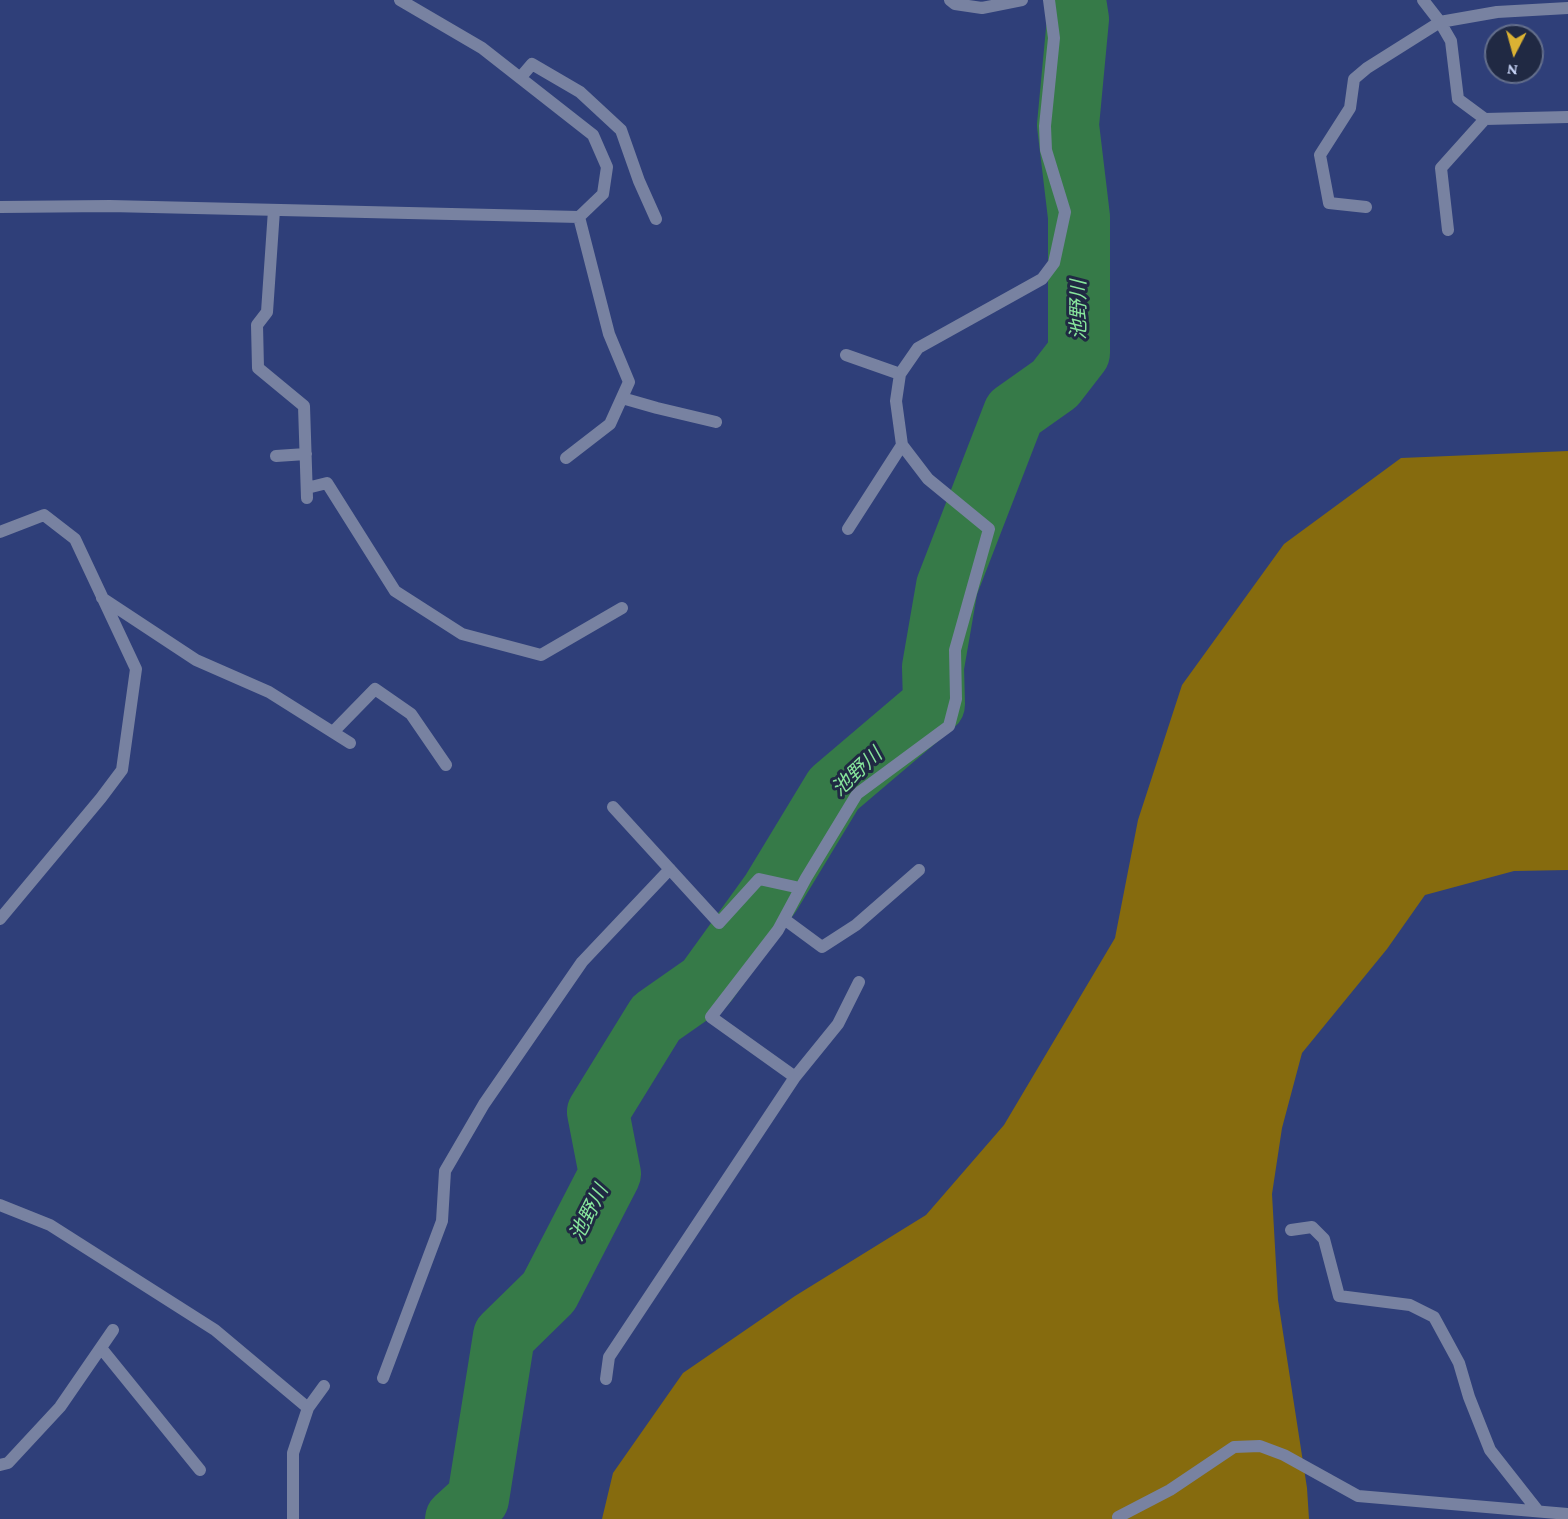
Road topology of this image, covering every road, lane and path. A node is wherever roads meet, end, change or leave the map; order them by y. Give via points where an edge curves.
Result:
1 (400, 0) edge
2 (950, 0) edge
3 (1022, 0) edge
4 (1048, 0) edge
5 (1423, 0) edge
6 (1568, 8) edge
7 (1440, 22) junction
8 (520, 78) junction
9 (1568, 117) edge
10 (1485, 119) junction
11 (0, 207) edge
12 (1366, 207) dead end
13 (274, 210) junction
14 (579, 217) junction
15 (656, 219) dead end
16 (1448, 230) dead end
17 (846, 355) dead end
18 (900, 374) junction
19 (622, 398) junction
20 (716, 422) dead end
21 (902, 445) junction
22 (306, 454) junction
23 (276, 456) dead end
24 (566, 458) dead end
25 (848, 528) dead end
26 (0, 532) edge
27 (101, 597) junction
28 (622, 608) dead end
29 (333, 732) junction
30 (350, 743) dead end
31 (446, 765) dead end
32 (613, 807) dead end
33 (670, 869) junction
34 (919, 870) dead end
35 (800, 888) junction
36 (784, 918) junction
37 (0, 919) edge
38 (859, 982) dead end
39 (795, 1077) junction
40 (0, 1205) edge
41 (1291, 1230) dead end
42 (113, 1330) dead end
43 (101, 1348) junction
44 (383, 1378) dead end
45 (606, 1379) dead end
46 (324, 1386) dead end
47 (308, 1408) junction
48 (0, 1465) edge
49 (200, 1470) dead end
50 (1538, 1511) junction
51 (1568, 1514) edge
52 (1114, 1518) edge
53 (293, 1519) edge

1 - 8 street via 482,48
2 - 3 street via 982,8
4 - 18 street via 1054,38 1046,150 1065,212 1054,263 1042,279 918,348
5 - 7 street
6 - 7 street via 1497,12
7 - 10 street via 1451,41 1458,99
7 - 12 street via 1354,79 1350,108 1320,155 1329,203
8 - 14 street via 593,135 607,166 603,194
8 - 15 street via 532,64 580,92 621,130
9 - 10 street
10 - 16 street via 1441,168
11 - 13 street
13 - 14 street
13 - 22 street via 267,312 257,325 258,368 304,406
14 - 19 street via 609,334 629,382
17 - 18 street
18 - 21 street via 896,400
19 - 20 street
19 - 24 street via 610,424
21 - 25 street
21 - 35 street via 928,479 989,529 955,650 957,699 949,726 856,794
22 - 23 street
22 - 28 street via 307,493 327,483 395,591 462,634 541,655
26 - 27 street via 44,515 75,539
27 - 29 street via 196,660 269,692
27 - 37 street via 136,669 122,770
29 - 30 street
29 - 31 street via 375,689 411,714
32 - 33 street
33 - 35 street via 719,923 759,879
33 - 44 street via 582,962 484,1104 445,1171 442,1221
34 - 36 street via 856,925 822,947
35 - 36 street
36 - 39 street via 711,1017
38 - 39 street via 838,1024
39 - 45 street via 609,1357
40 - 47 street via 50,1225 215,1330
41 - 50 street via 1312,1227 1324,1239 1339,1296 1410,1305 1434,1317 1459,1363 1490,1450
42 - 43 street
43 - 48 street via 60,1407 8,1463
43 - 49 street
46 - 47 street
47 - 53 street via 293,1453
50 - 51 street
50 - 52 street via 1358,1496 1260,1446 1234,1447 1170,1490

